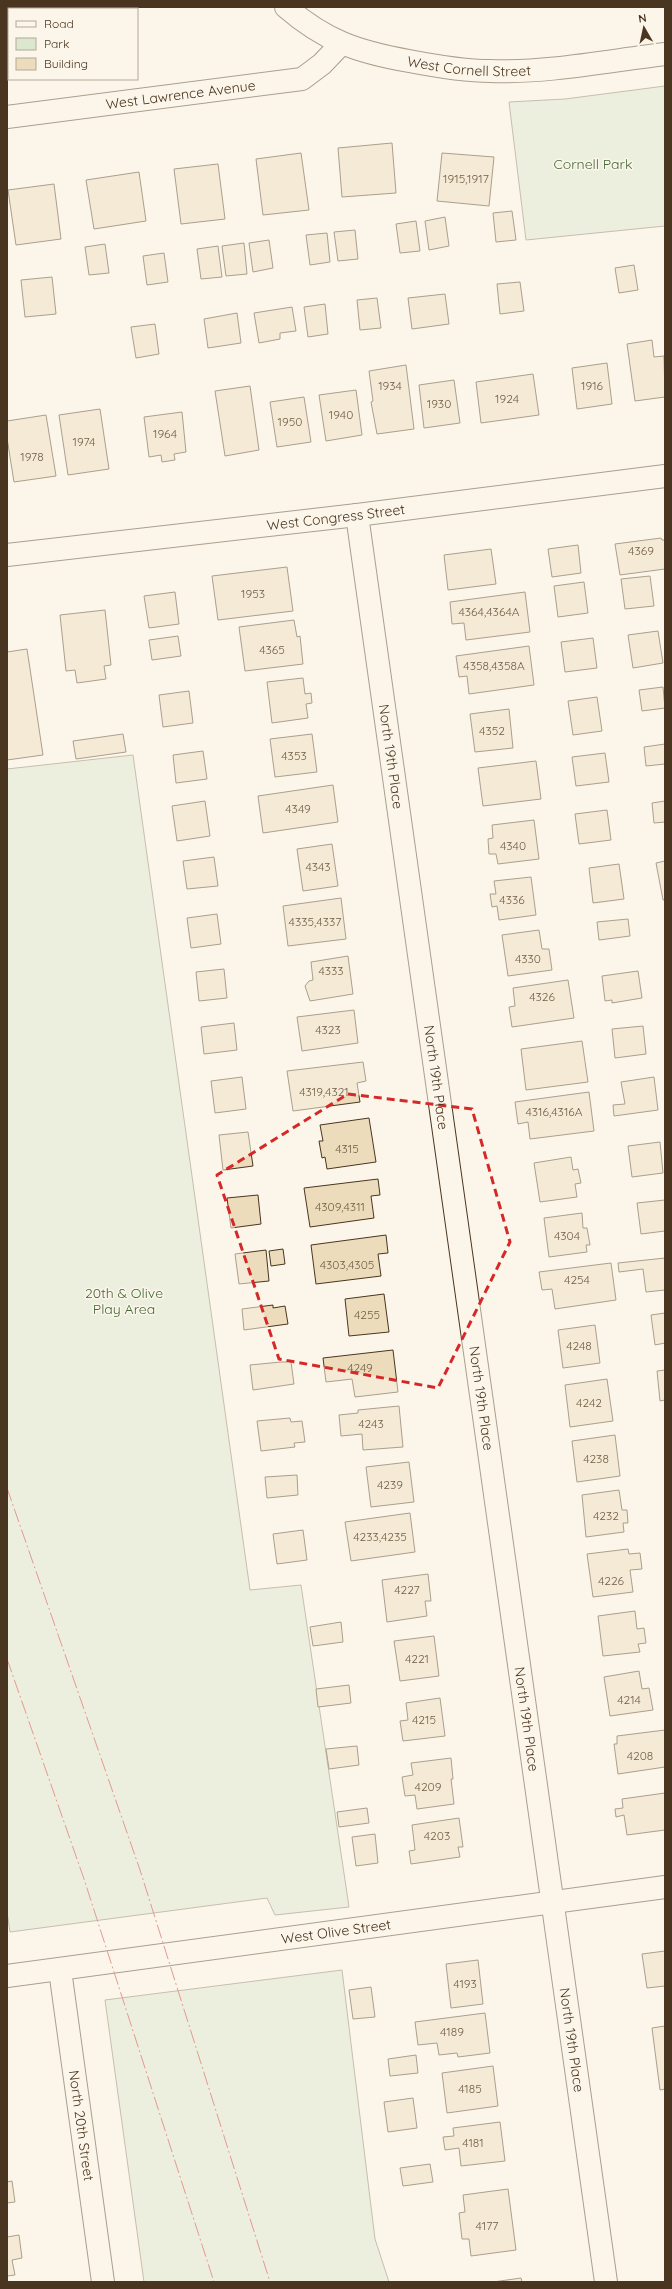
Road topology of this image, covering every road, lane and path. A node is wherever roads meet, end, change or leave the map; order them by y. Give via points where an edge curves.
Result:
1 (286, 7) edge
2 (341, 44) junction
3 (665, 54) edge
4 (7, 117) edge
5 (665, 476) edge
6 (357, 515) junction
7 (7, 555) edge
8 (665, 1887) edge
9 (552, 1902) junction
10 (60, 1970) junction
11 (7, 1976) edge
12 (103, 2282) edge
13 (606, 2282) edge

1 - 2 street, West Cornell Street via 321,34
2 - 3 street, West Cornell Street via 441,67 489,71 547,69
2 - 4 street, West Lawrence Avenue via 322,64 302,79
5 - 6 street, West Congress Street
6 - 7 street, West Congress Street
6 - 9 street, North 19th Place
8 - 9 street, West Olive Street
9 - 10 street, West Olive Street
9 - 13 street, North 19th Place
10 - 11 street, West Olive Street
10 - 12 street, North 20th Street

